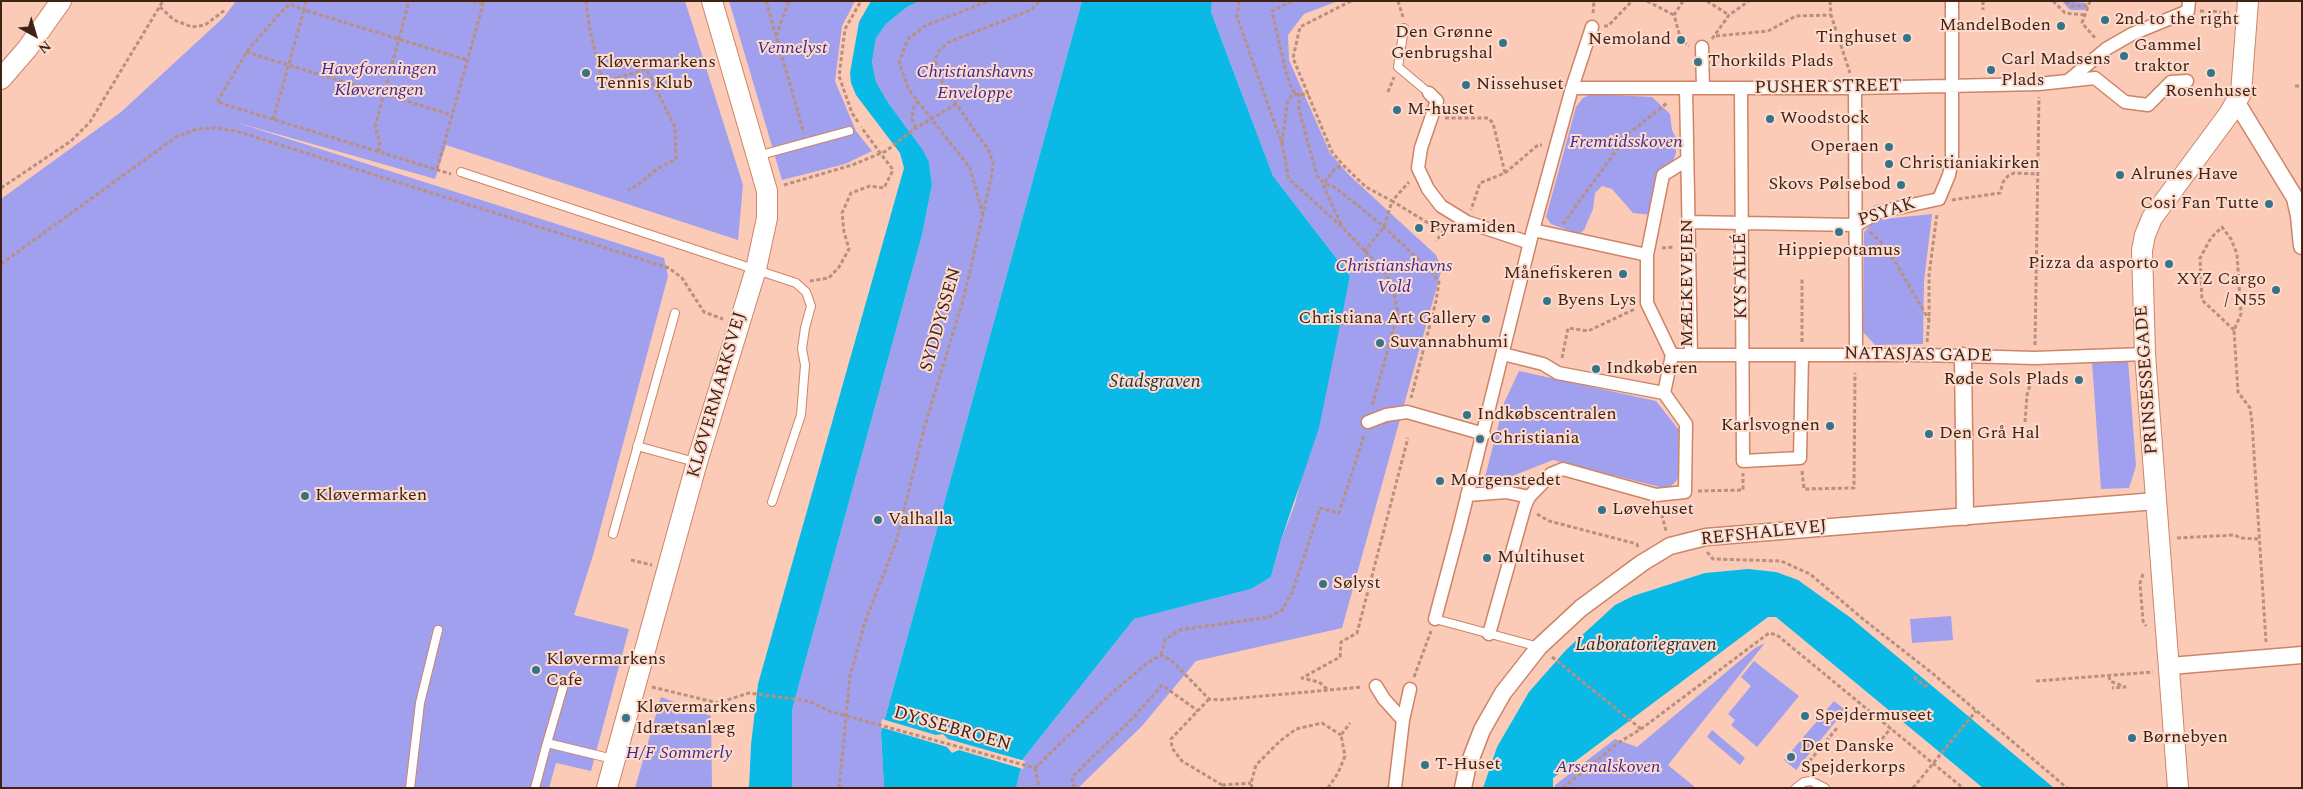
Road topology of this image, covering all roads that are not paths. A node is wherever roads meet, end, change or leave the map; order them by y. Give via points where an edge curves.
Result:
1 (61, 1) edge
2 (712, 1) edge
3 (1952, 1) edge
4 (2188, 6) edge
5 (2247, 7) edge
6 (1592, 27) road end
7 (1404, 28) road end
8 (1702, 47) road end
9 (1, 79) edge
10 (2069, 80) junction
11 (2187, 81) dead end
12 (1952, 85) junction
13 (1572, 88) junction
14 (1686, 88) junction
15 (1704, 88) junction
16 (1855, 88) junction
17 (1741, 90) junction
18 (1430, 93) joint
19 (2237, 103) junction
20 (849, 131) dead end
21 (757, 156) junction
22 (1687, 160) junction
23 (461, 172) dead end
24 (2298, 198) edge
25 (1689, 222) junction
26 (1742, 222) junction
27 (1856, 225) junction
28 (1532, 237) junction
29 (2302, 246) edge
30 (1647, 255) junction
31 (756, 269) junction
32 (675, 313) dead end
33 (1503, 354) junction
34 (1743, 354) junction
35 (2145, 354) junction
36 (1672, 355) junction
37 (1691, 355) junction
38 (1802, 355) junction
39 (1856, 355) junction
40 (1963, 356) junction
41 (1664, 393) junction
42 (1368, 422) road end
43 (1484, 434) junction
44 (637, 446) junction
45 (697, 462) junction
46 (1467, 495) junction
47 (2156, 501) junction
48 (772, 502) dead end
49 (1527, 502) junction
50 (1965, 517) junction
51 (613, 534) dead end
52 (1435, 619) joint
53 (438, 630) dead end
54 (1489, 634) junction
55 (1539, 646) junction
56 (2302, 655) edge
57 (2170, 668) junction
58 (565, 681) dead end
59 (1376, 686) road end
60 (1410, 689) road end
61 (1403, 720) junction
62 (547, 743) junction
63 (615, 760) junction
64 (410, 788) edge
65 (535, 788) edge
66 (607, 788) edge
67 (1395, 788) edge
68 (1462, 788) edge
69 (1796, 788) edge
70 (1825, 788) edge
71 (2178, 788) edge

1 - 9 street
2 - 21 street, KLØVERMARKSVEJ
3 - 12 street
4 - 10 street via 2106,50
5 - 19 street, PRINSESSEGADE via 2241,94
6 - 13 street
7 - 18 lane via 1398,67
8 - 15 street
10 - 11 street, PUSHER STREET via 2095,78 2125,102 2148,105 2170,82
10 - 12 street, PUSHER STREET via 2039,84
12 - 16 street, PUSHER STREET
12 - 27 street, PSYAK via 1952,159 1939,199 1879,212
13 - 14 street
13 - 28 street
14 - 15 street
14 - 22 street, MÆLKEVEJEN
15 - 17 street, PUSHER STREET
16 - 17 street, PUSHER STREET
16 - 27 street
17 - 26 street, KYS ALLÉ
18 - 28 street via 1436,101 1418,168 1440,206 1467,222
19 - 24 street
19 - 35 street, PRINSESSEGADE via 2163,201 2145,235 2142,275
20 - 21 lane
21 - 31 street, KLØVERMARKSVEJ via 767,191 766,218
22 - 25 street, MÆLKEVEJEN
22 - 30 street via 1663,175
23 - 31 lane
24 - 29 street
25 - 26 street, PSYAK
25 - 37 street, MÆLKEVEJEN
26 - 27 street, PSYAK
26 - 34 street, KYS ALLÉ
27 - 39 street
28 - 30 street via 1556,236
28 - 33 street
30 - 36 street via 1647,303
31 - 45 street, KLØVERMARKSVEJ
31 - 48 lane via 796,282 806,292 811,306 802,349 805,365 801,415
32 - 44 lane
33 - 41 street via 1543,364 1558,374
33 - 43 street
34 - 37 street, NATASJAS GADE
34 - 38 street, NATASJAS GADE
34 - 38 street, KYS ALLÉ via 1743,462 1800,458
35 - 40 street, NATASJAS GADE via 2035,358
35 - 47 street, PRINSESSEGADE
36 - 37 street, MÆLKEVEJEN
36 - 41 street, MÆLKEVEJEN
38 - 39 street, NATASJAS GADE
39 - 40 street, NATASJAS GADE
40 - 50 street
41 - 49 street via 1686,424 1685,492 1656,496 1563,469 1551,474
42 - 43 street via 1407,412
43 - 46 street
44 - 45 lane
44 - 51 lane
45 - 63 street, KLØVERMARKSVEJ
46 - 49 street via 1506,492
46 - 52 street
47 - 50 street, REFSHALEVEJ
47 - 57 street, PRINSESSEGADE
49 - 54 street
50 - 55 street, REFSHALEVEJ via 1701,538 1670,546 1580,608
52 - 54 lane
53 - 64 lane via 420,703
54 - 55 lane
55 - 68 street, REFSHALEVEJ via 1503,693 1482,730
56 - 57 street
57 - 71 street, PRINSESSEGADE
58 - 62 lane
59 - 61 street
60 - 61 street
61 - 67 street
62 - 63 lane
62 - 65 lane
63 - 66 street, KLØVERMARKSVEJ
69 - 70 lane via 1804,782 1817,782

